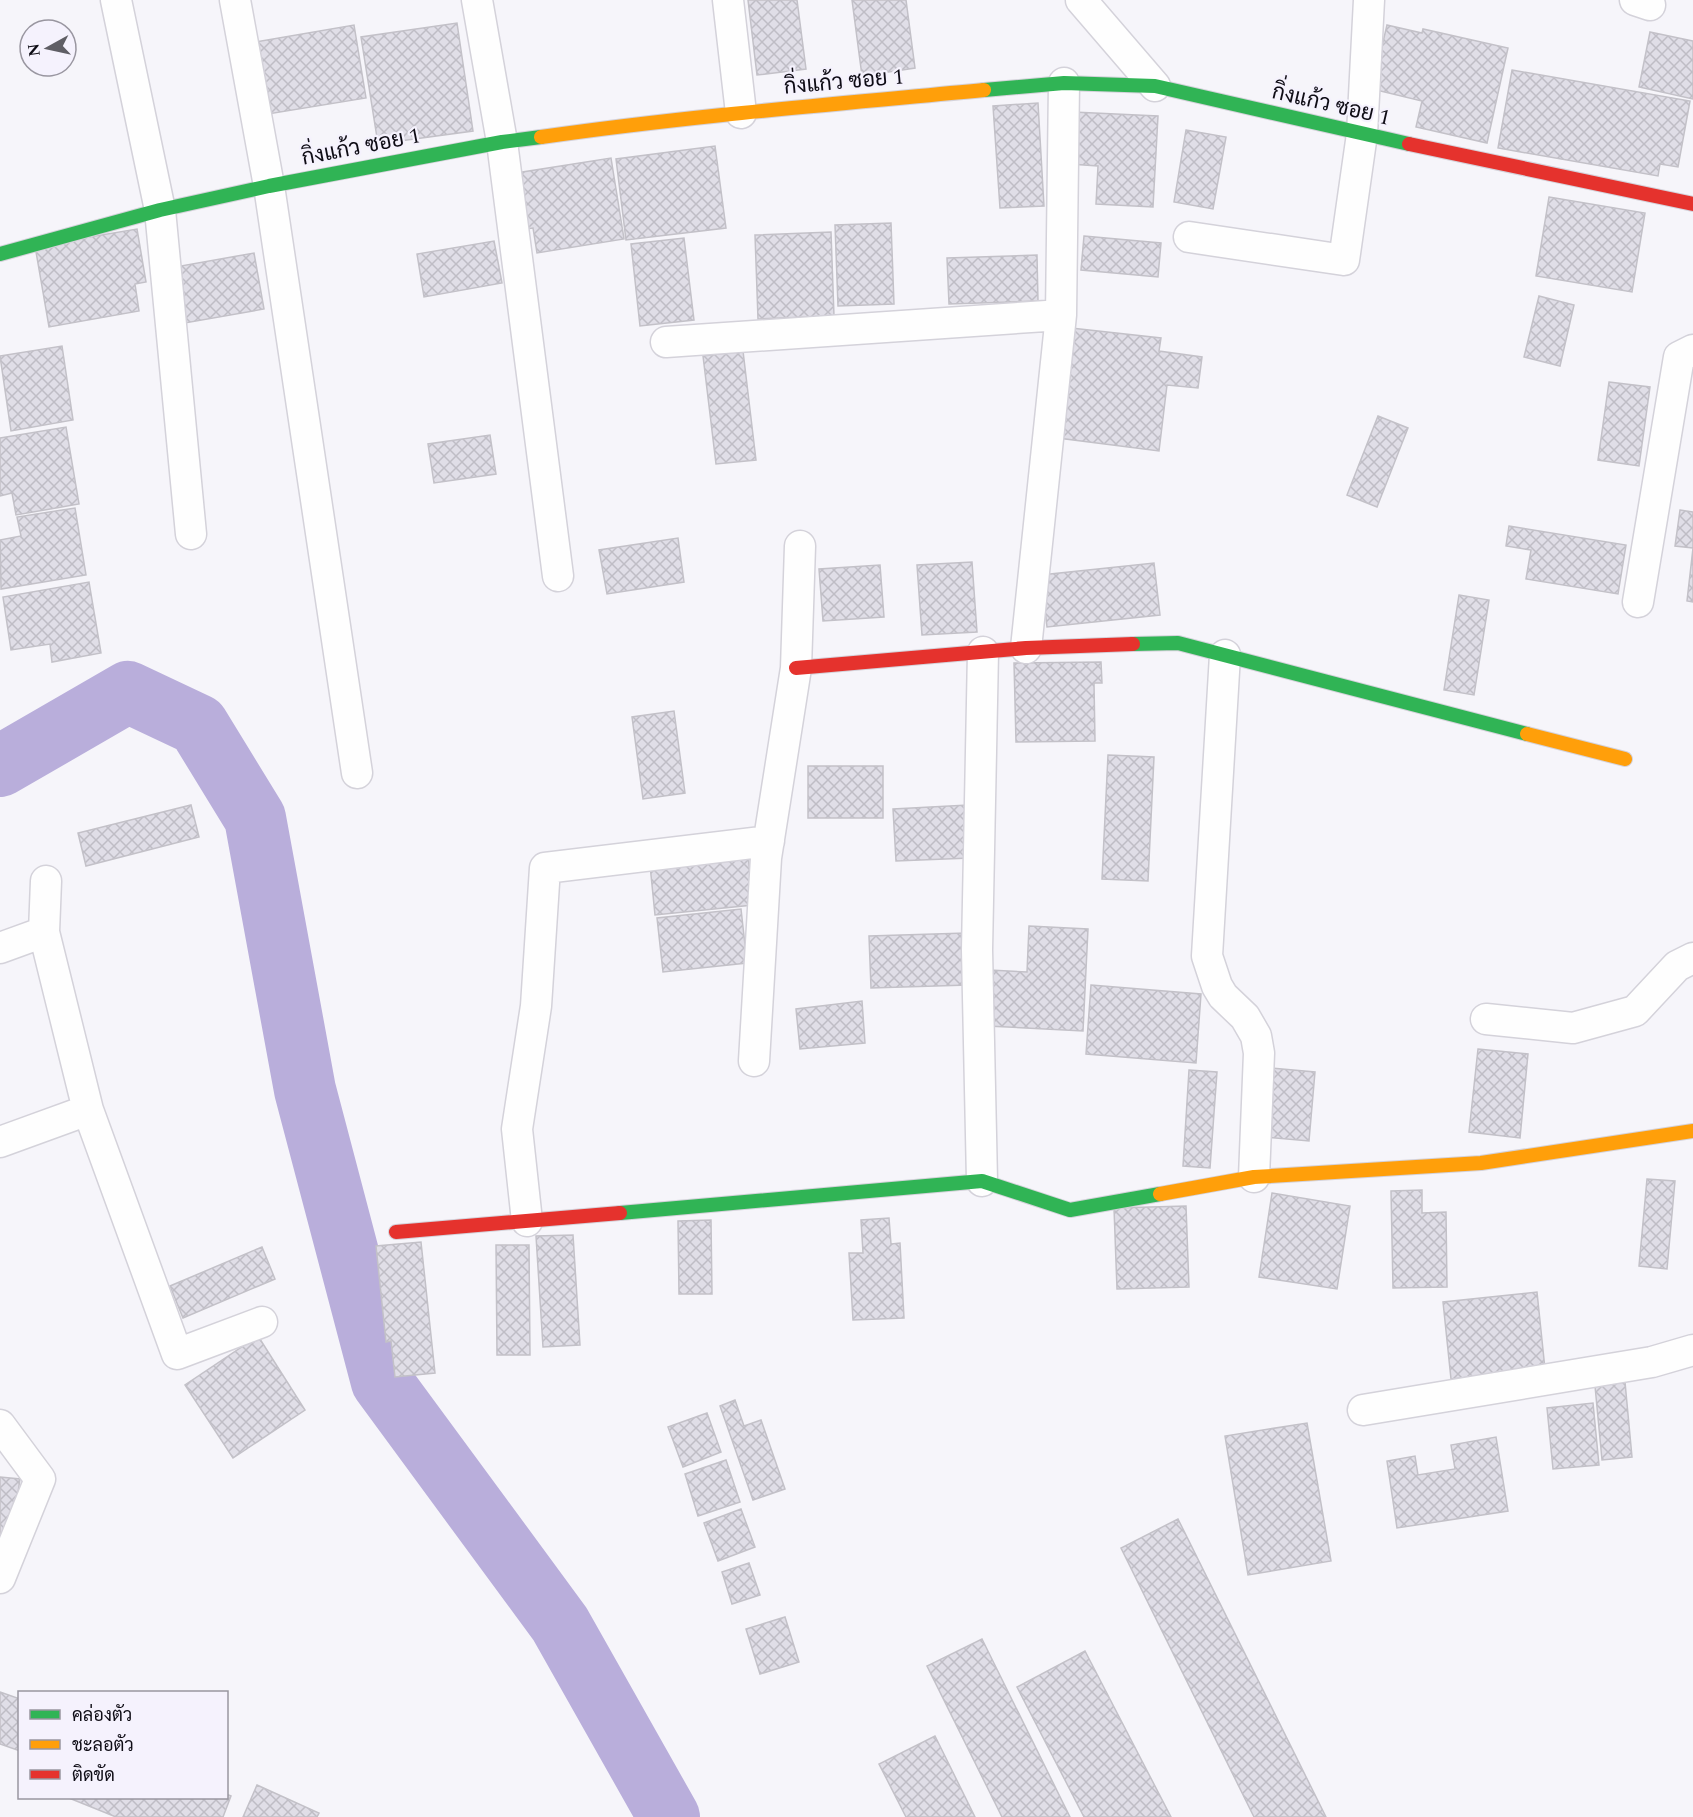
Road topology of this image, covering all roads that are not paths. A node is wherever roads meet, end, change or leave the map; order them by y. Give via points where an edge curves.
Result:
1 (116, 0) edge
2 (235, 0) edge
3 (477, 0) edge
4 (728, 0) edge
5 (1081, 0) edge
6 (1369, 0) edge
7 (1064, 82) junction
8 (1155, 86) junction
9 (741, 113) junction
10 (1362, 134) junction
11 (502, 142) junction
12 (269, 186) junction
13 (1693, 204) edge
14 (160, 210) junction
15 (1189, 237) dead end
16 (0, 254) edge
17 (1061, 315) junction
18 (666, 342) dead end
19 (1693, 350) edge
20 (191, 534) dead end
21 (800, 546) dead end
22 (558, 576) dead end
23 (1638, 602) dead end
24 (1026, 648) junction
25 (983, 652) junction
26 (1225, 655) junction
27 (796, 668) junction
28 (1624, 759) dead end
29 (357, 773) dead end
30 (769, 841) junction
31 (46, 881) dead end
32 (44, 933) junction
33 (0, 948) edge
34 (1693, 958) edge
35 (1486, 1019) dead end
36 (754, 1061) dead end
37 (88, 1110) junction
38 (1693, 1131) edge
39 (0, 1142) edge
40 (1254, 1177) junction
41 (982, 1180) junction
42 (527, 1221) junction
43 (396, 1232) dead end
44 (262, 1322) dead end
45 (1693, 1350) edge
46 (1363, 1410) dead end
47 (0, 1425) edge
48 (0, 1578) edge

1 - 14 street
2 - 12 street
3 - 11 street
4 - 9 street
5 - 8 street
6 - 10 street
7 - 8 street, กิ่งแก้ว ซอย 1
7 - 9 street, กิ่งแก้ว ซอย 1
7 - 17 street
8 - 10 street, กิ่งแก้ว ซอย 1
9 - 11 street, กิ่งแก้ว ซอย 1
10 - 13 street, กิ่งแก้ว ซอย 1
10 - 15 street via 1344,261
11 - 12 street, กิ่งแก้ว ซอย 1
11 - 22 street
12 - 14 street, กิ่งแก้ว ซอย 1
12 - 29 street
14 - 16 street, กิ่งแก้ว ซอย 1
14 - 20 street
17 - 18 street
17 - 24 street
19 - 23 street via 1679,357
21 - 27 street
24 - 25 street
24 - 26 street via 1178,643
25 - 27 street
25 - 41 street via 977,950
26 - 28 street
26 - 40 street via 1207,956 1222,996 1245,1017 1256,1036 1259,1053
27 - 30 street
30 - 36 street
30 - 42 street via 544,868 536,1006 517,1129
31 - 32 street
32 - 33 street
32 - 37 street
34 - 35 street via 1677,966 1635,1011 1574,1028
37 - 39 street
37 - 44 street via 177,1354
38 - 40 street via 1481,1163
40 - 41 street via 1070,1210
41 - 42 street
42 - 43 street
45 - 46 street via 1652,1362
47 - 48 street via 39,1479

